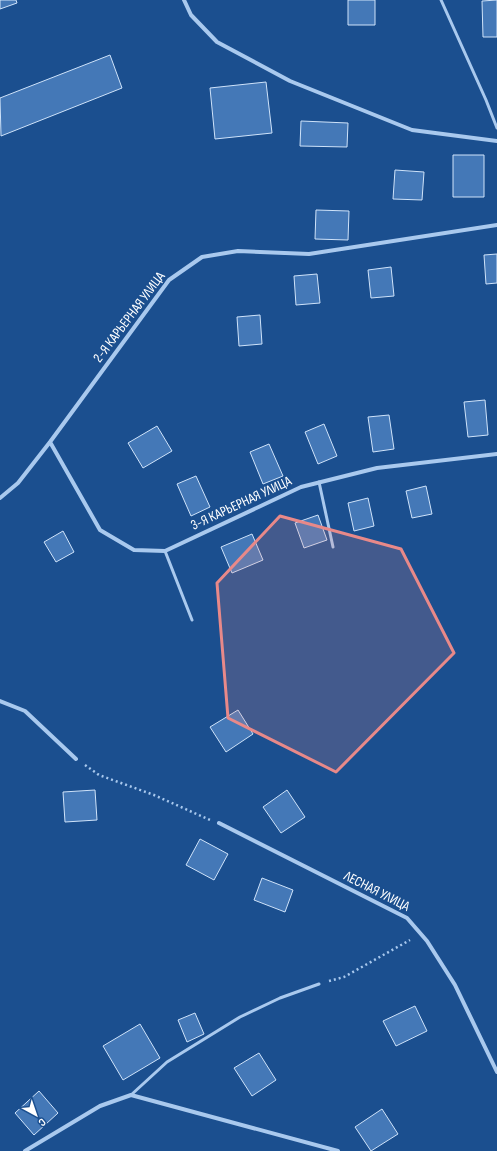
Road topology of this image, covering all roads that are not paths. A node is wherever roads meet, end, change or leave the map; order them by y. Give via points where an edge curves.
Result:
1 (184, 0) edge
2 (441, 0) edge
3 (497, 128) edge
4 (497, 141) edge
5 (497, 226) edge
6 (50, 442) junction
7 (497, 454) edge
8 (319, 482) junction
9 (0, 498) edge
10 (333, 547) dead end
11 (166, 551) junction
12 (192, 620) dead end
13 (0, 701) edge
14 (76, 759) road end
15 (219, 823) road end
16 (319, 984) road end
17 (497, 1072) edge
18 (132, 1095) junction
19 (25, 1151) edge
20 (338, 1151) edge

1 - 4 street via 191,15 217,42 290,81 412,130
2 - 3 lane
5 - 6 street, 2-Я КАРЬЕРНАЯ УЛИЦА via 310,254 238,251 202,257 169,280
6 - 9 street, 2-Я КАРЬЕРНАЯ УЛИЦА via 18,483
6 - 11 street, 3-Я КАРЬЕРНАЯ УЛИЦА via 100,530 134,550
7 - 8 street, 3-Я КАРЬЕРНАЯ УЛИЦА via 377,468
8 - 10 lane
8 - 11 street, 3-Я КАРЬЕРНАЯ УЛИЦА via 302,487
11 - 12 lane
13 - 14 street via 25,711
15 - 17 street, ЛЕСНАЯ УЛИЦА via 407,918 421,934 455,985
16 - 18 lane via 280,998 240,1017 168,1062
18 - 19 street via 100,1106
18 - 20 street

